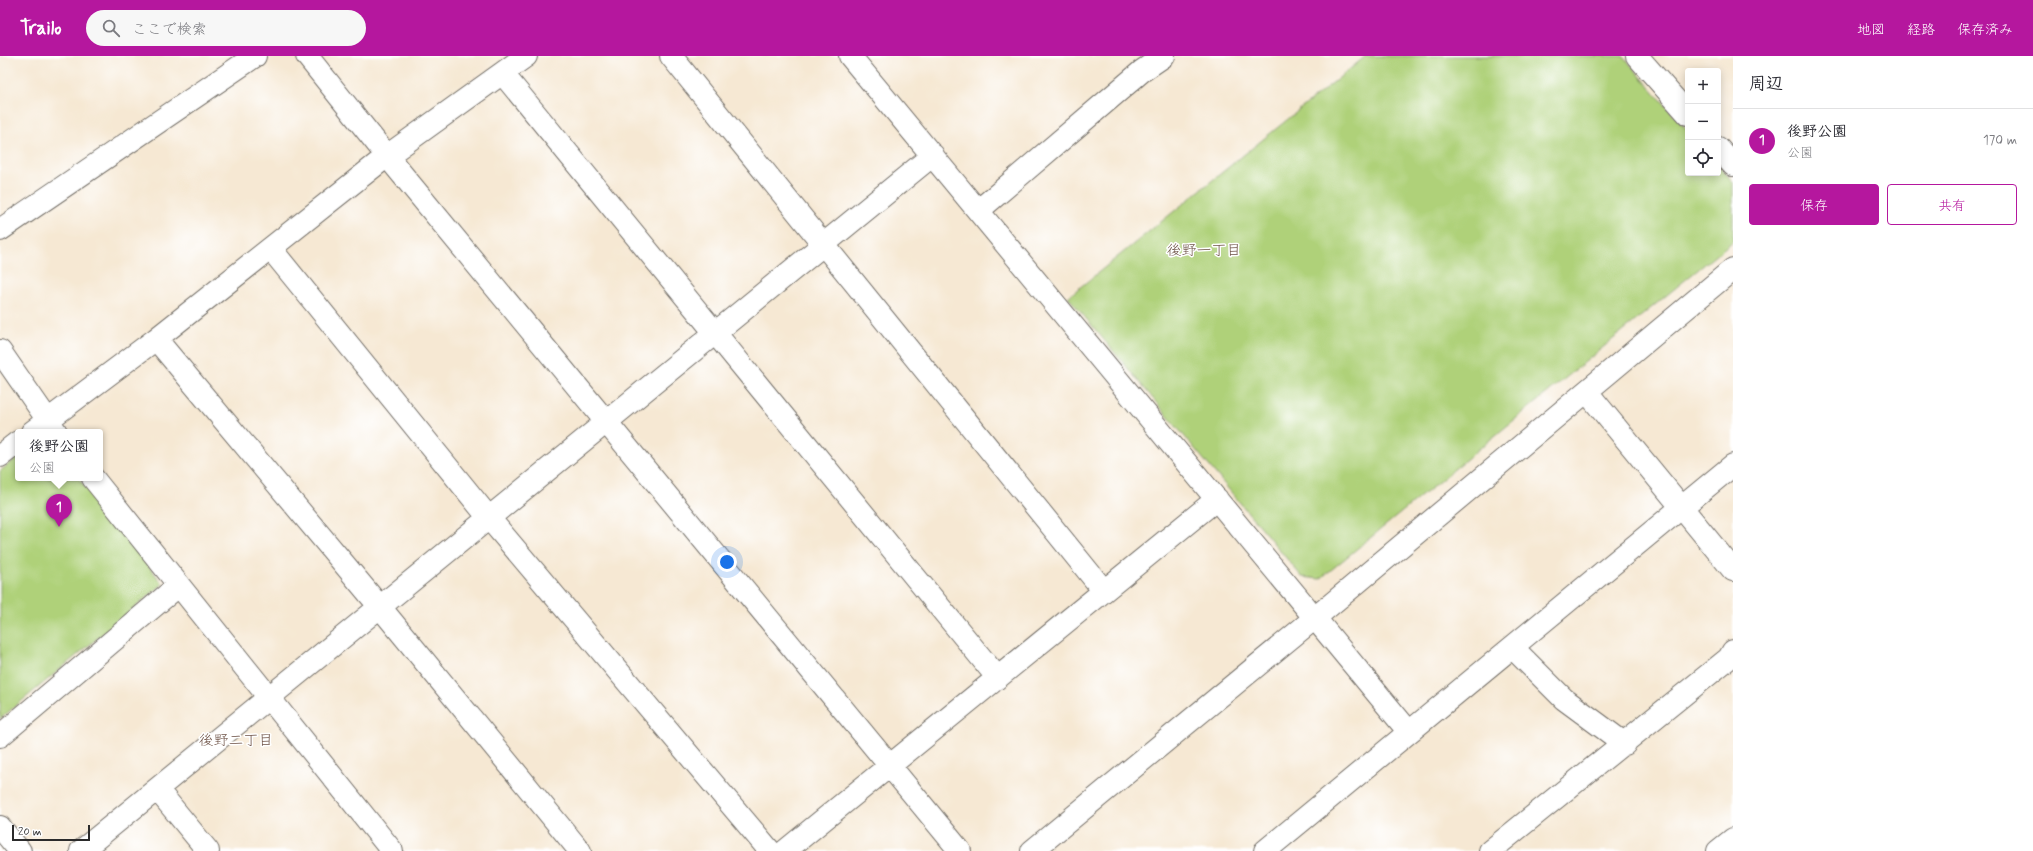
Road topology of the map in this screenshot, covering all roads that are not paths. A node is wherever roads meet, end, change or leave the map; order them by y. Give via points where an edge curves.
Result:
1 (255, 56) edge
2 (307, 56) edge
3 (526, 56) edge
4 (671, 56) edge
5 (850, 56) edge
6 (1164, 56) edge
7 (1637, 56) edge
8 (503, 74) junction
9 (1685, 111) edge
10 (1721, 151) edge
11 (933, 155) junction
12 (387, 156) junction
13 (1733, 165) edge
14 (979, 210) junction
15 (0, 230) edge
16 (825, 244) junction
17 (271, 249) junction
18 (1733, 269) edge
19 (716, 333) junction
20 (156, 339) junction
21 (0, 351) edge
22 (1587, 392) junction
23 (607, 421) junction
24 (45, 428) edge
25 (15, 444) edge
26 (0, 456) edge
27 (1733, 465) edge
28 (95, 481) edge
29 (1217, 499) junction
30 (1681, 508) junction
31 (489, 518) junction
32 (1733, 570) edge
33 (179, 585) junction
34 (1104, 591) junction
35 (380, 607) junction
36 (1316, 617) junction
37 (1513, 648) junction
38 (1733, 652) edge
39 (997, 677) junction
40 (269, 698) junction
41 (1409, 732) junction
42 (0, 736) edge
43 (1625, 744) junction
44 (889, 765) junction
45 (157, 789) junction
46 (0, 827) edge
47 (1733, 839) edge
48 (20, 851) edge
49 (81, 851) edge
50 (208, 851) edge
51 (392, 851) edge
52 (580, 851) edge
53 (770, 851) edge
54 (785, 851) edge
55 (960, 851) edge
56 (1032, 851) edge
57 (1265, 851) edge
58 (1490, 851) edge
59 (1718, 851) edge

1 - 15 street
2 - 12 street
3 - 8 street
4 - 16 street
5 - 11 street
6 - 14 street via 1142,71
7 - 9 street
8 - 12 street
8 - 19 street
10 - 13 street
11 - 14 street
11 - 16 street
12 - 17 street
12 - 23 street
14 - 29 street
16 - 19 street
16 - 34 street
17 - 20 street
17 - 31 street
18 - 22 street
19 - 23 street
19 - 39 street
20 - 24 street
20 - 35 street
21 - 24 street
22 - 30 street
22 - 36 street
23 - 31 street
23 - 44 street
25 - 26 street
27 - 30 street
28 - 33 street
29 - 34 street
29 - 36 street
30 - 32 street
30 - 37 street
31 - 35 street
31 - 53 street
33 - 40 street
33 - 42 street
34 - 39 street
35 - 40 street
35 - 52 street
36 - 41 street
36 - 56 street
37 - 41 street
37 - 43 street via 1564,699
38 - 43 street
39 - 44 street
40 - 45 street
40 - 51 street
41 - 57 street
43 - 58 street
44 - 54 street
44 - 55 street
45 - 49 street
45 - 50 street
46 - 48 street
47 - 59 street

